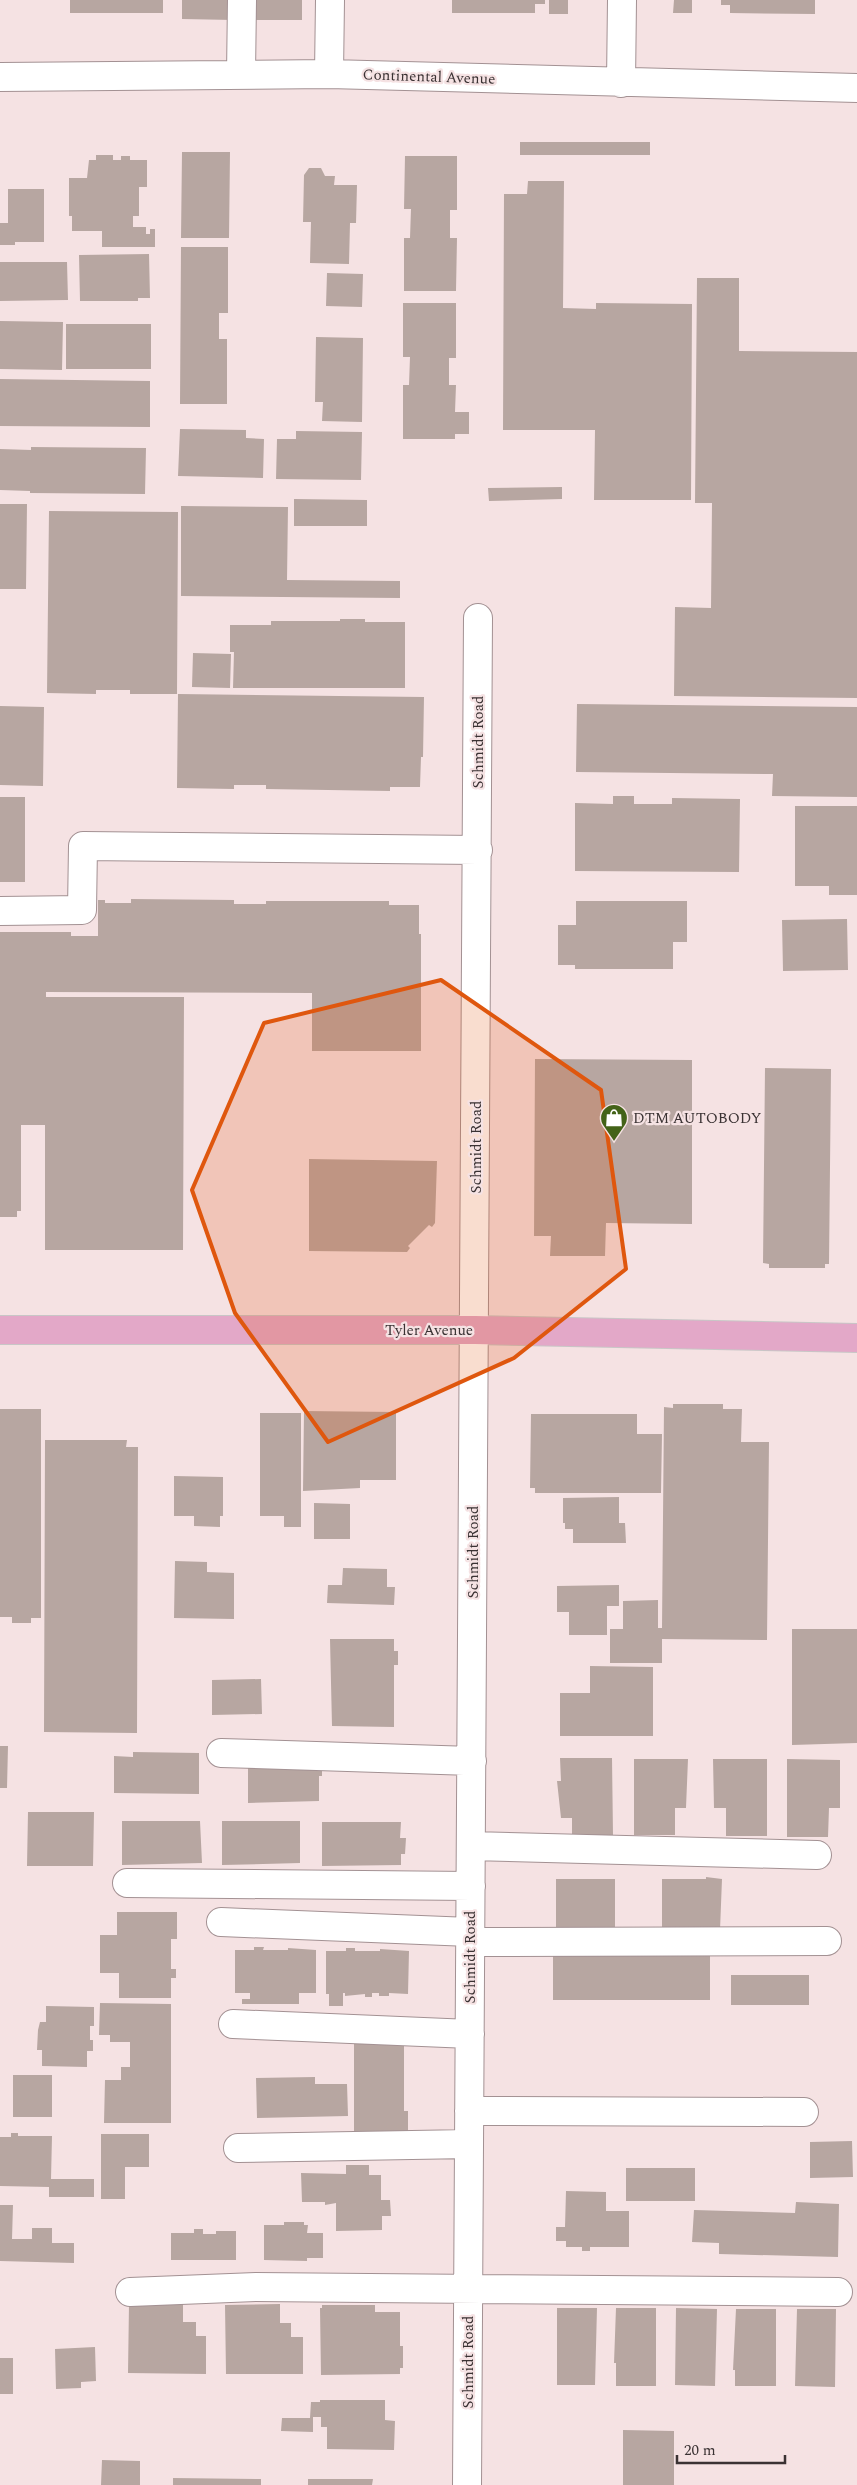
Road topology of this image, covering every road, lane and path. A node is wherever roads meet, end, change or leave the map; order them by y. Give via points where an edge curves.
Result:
1 (242, 0) edge
2 (330, 0) edge
3 (622, 0) edge
4 (241, 74) junction
5 (329, 74) junction
6 (0, 77) edge
7 (621, 83) junction
8 (857, 88) edge
9 (478, 618) dead end
10 (478, 850) junction
11 (0, 911) edge
12 (0, 1330) edge
13 (475, 1330) junction
14 (857, 1338) edge
15 (221, 1753) dead end
16 (472, 1762) junction
17 (471, 1846) junction
18 (817, 1855) dead end
19 (127, 1883) dead end
20 (471, 1886) junction
21 (221, 1922) dead end
22 (470, 1937) junction
23 (827, 1941) dead end
24 (233, 2024) dead end
25 (470, 2034) junction
26 (469, 2111) junction
27 (804, 2112) dead end
28 (469, 2144) junction
29 (238, 2148) dead end
30 (468, 2289) junction
31 (130, 2292) dead end
32 (838, 2292) dead end
33 (467, 2485) edge

1 - 4 street
2 - 5 street
3 - 7 street
4 - 5 street, Continental Avenue
4 - 6 street, Continental Avenue
5 - 7 street, Continental Avenue
7 - 8 street, Continental Avenue
9 - 10 street, Schmidt Road
10 - 11 street via 82,846 82,910
10 - 13 street, Schmidt Road
12 - 13 main road, Tyler Avenue
13 - 14 main road, Tyler Avenue
13 - 16 street, Schmidt Road
15 - 16 street
16 - 17 street, Schmidt Road
17 - 18 street
17 - 20 street, Schmidt Road
19 - 20 street
20 - 22 street, Schmidt Road
21 - 22 street
22 - 23 street
22 - 25 street, Schmidt Road
24 - 25 street
25 - 26 street, Schmidt Road
26 - 27 street
26 - 28 street, Schmidt Road
28 - 29 street
28 - 30 street, Schmidt Road
30 - 31 street via 256,2287
30 - 32 street
30 - 33 street, Schmidt Road

